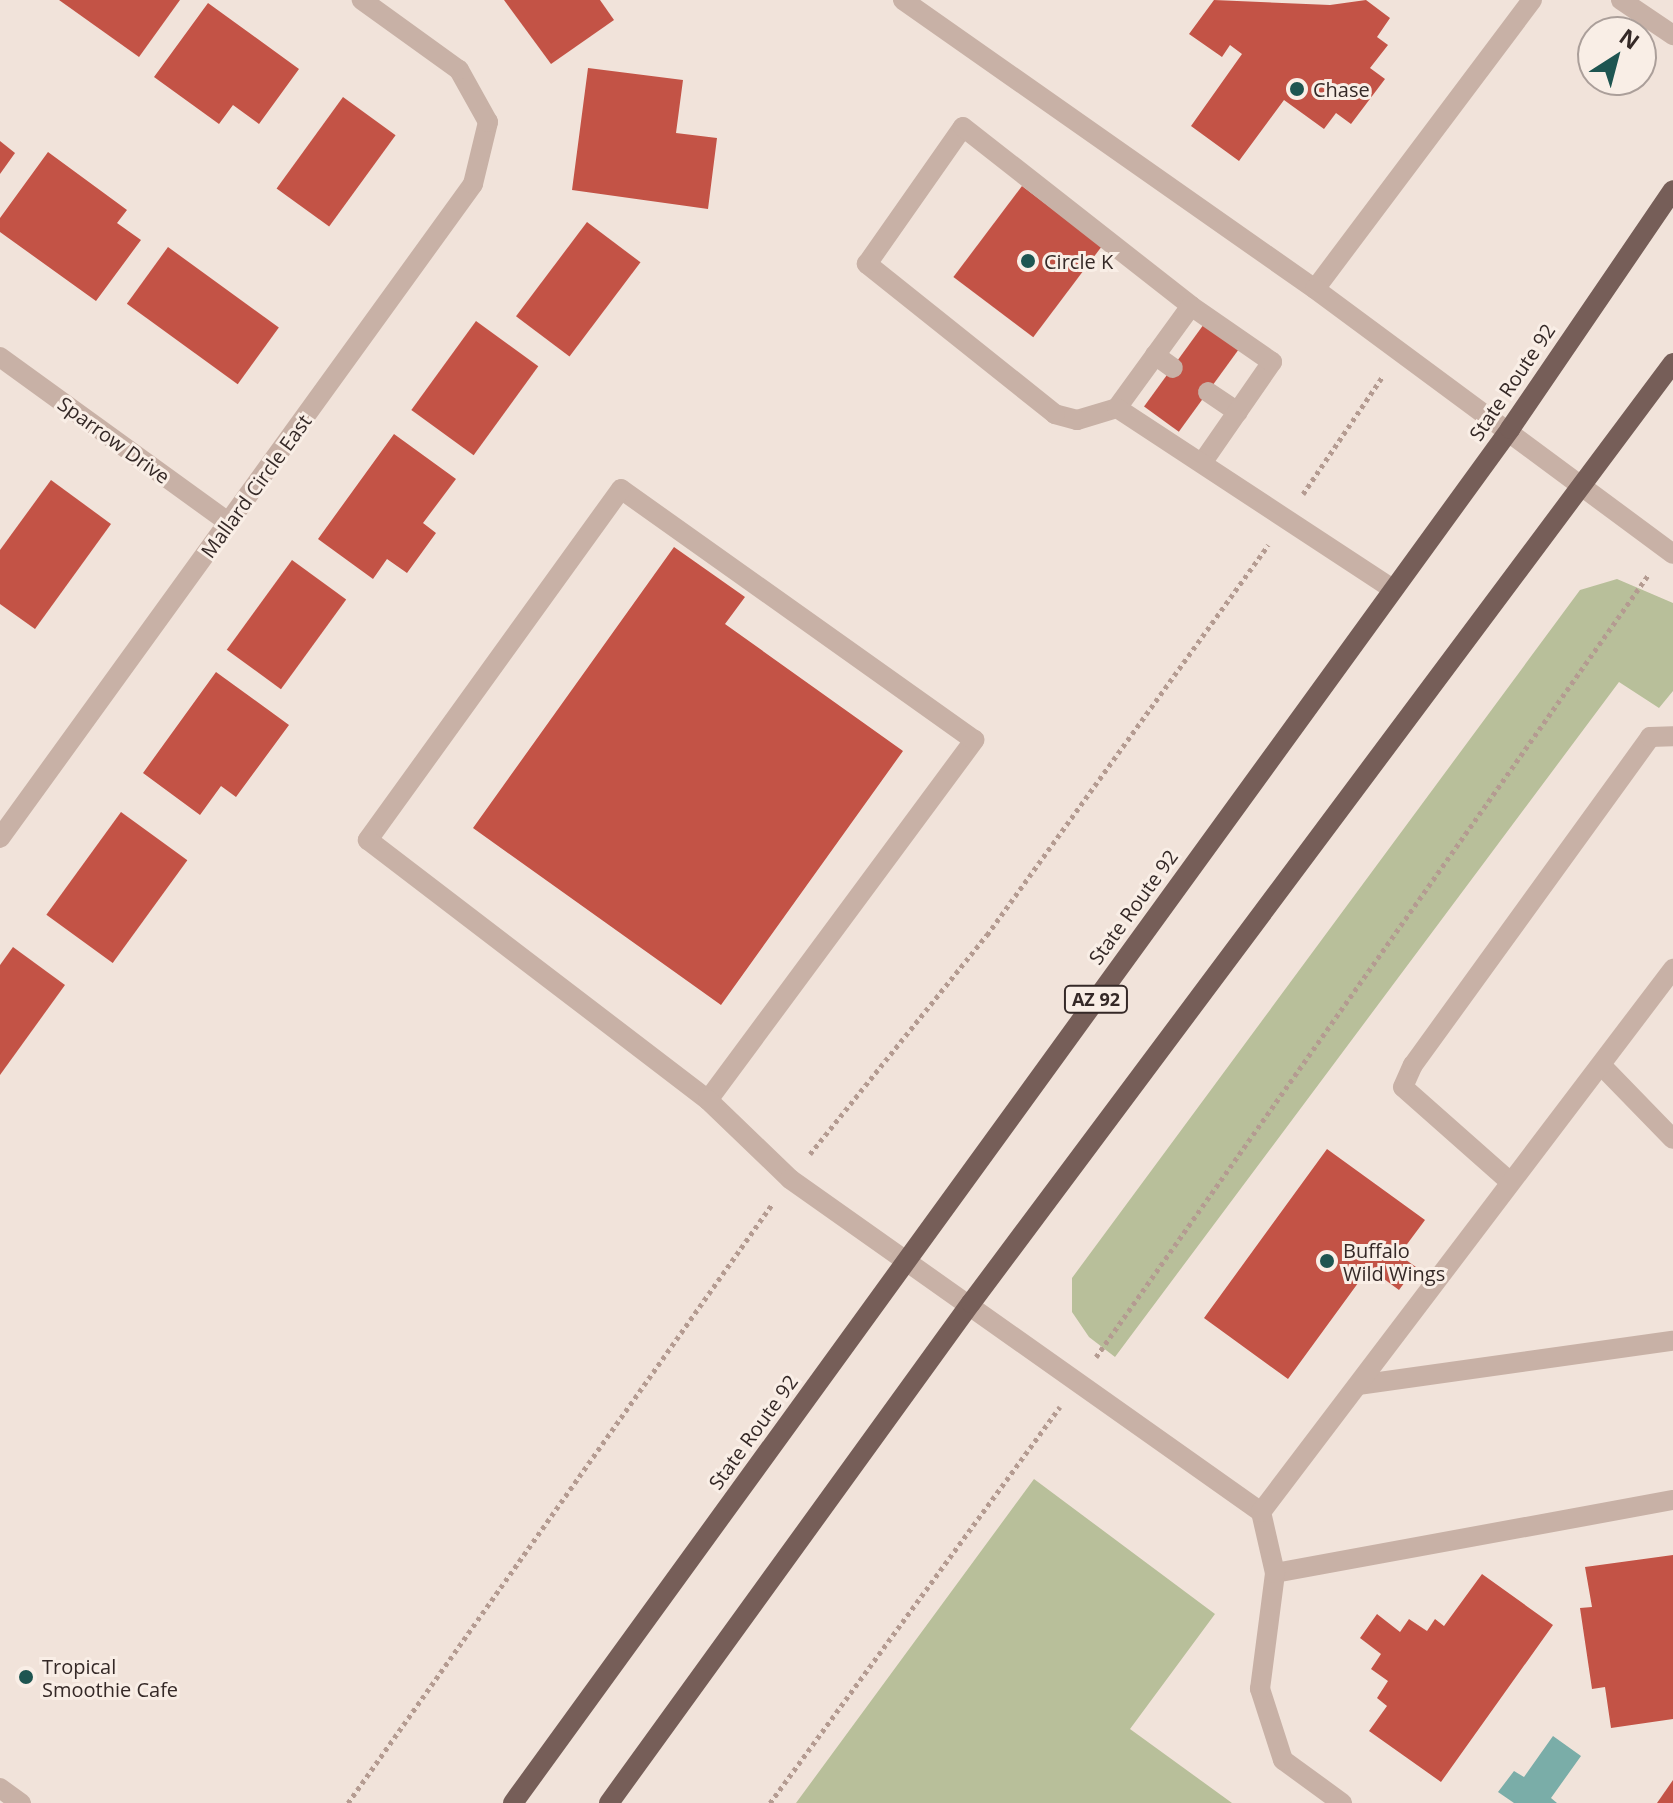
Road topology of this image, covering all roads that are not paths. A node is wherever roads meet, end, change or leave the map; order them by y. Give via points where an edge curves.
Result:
1 (362, 0) edge
2 (903, 0) edge
3 (1532, 0) edge
4 (1621, 0) edge
5 (1673, 35) edge
6 (1673, 190) edge
7 (1315, 289) junction
8 (1191, 306) junction
9 (1155, 355) junction
10 (0, 357) edge
11 (1673, 363) edge
12 (1173, 368) dead end
13 (1208, 392) dead end
14 (1117, 408) junction
15 (1238, 412) junction
16 (1510, 429) junction
17 (1202, 463) junction
18 (1582, 483) junction
19 (229, 523) junction
20 (1670, 551) edge
21 (1393, 589) junction
22 (1673, 736) edge
23 (0, 838) edge
24 (1673, 969) edge
25 (1601, 1065) junction
26 (708, 1100) junction
27 (1673, 1139) edge
28 (1508, 1180) junction
29 (908, 1259) junction
30 (971, 1303) junction
31 (1673, 1341) edge
32 (1358, 1385) junction
33 (1673, 1500) edge
34 (1261, 1512) junction
35 (1275, 1573) junction
36 (0, 1788) edge
37 (21, 1803) edge
38 (513, 1803) edge
39 (609, 1803) edge
40 (1342, 1803) edge

1 - 19 street, Mallard Circle East via 459,70 488,122 473,184
2 - 7 street
3 - 7 street
4 - 5 street
6 - 16 main road, State Route 92 / AZ 92
7 - 16 street
8 - 9 street
8 - 14 street via 963,127 867,264 1055,414 1077,420
8 - 15 street via 1272,362
9 - 12 street
9 - 14 street
10 - 19 street, Sparrow Drive
11 - 18 main road
13 - 15 street
14 - 17 street
15 - 17 street
16 - 18 street
16 - 21 main road, State Route 92 / AZ 92
17 - 21 street
18 - 20 street
18 - 30 main road
19 - 23 street, Mallard Circle East
21 - 29 main road, State Route 92 / AZ 92
22 - 28 street via 1650,737 1413,1065 1403,1087
24 - 25 street
25 - 27 street
25 - 28 street
26 - 26 street via 368,840 621,489 974,740
26 - 29 street via 790,1179
28 - 32 street
29 - 30 street
29 - 38 main road, State Route 92 / AZ 92
30 - 34 street
30 - 39 main road
31 - 32 street
32 - 34 street
33 - 35 street
34 - 35 street
35 - 40 street via 1260,1689 1283,1760
36 - 37 street

